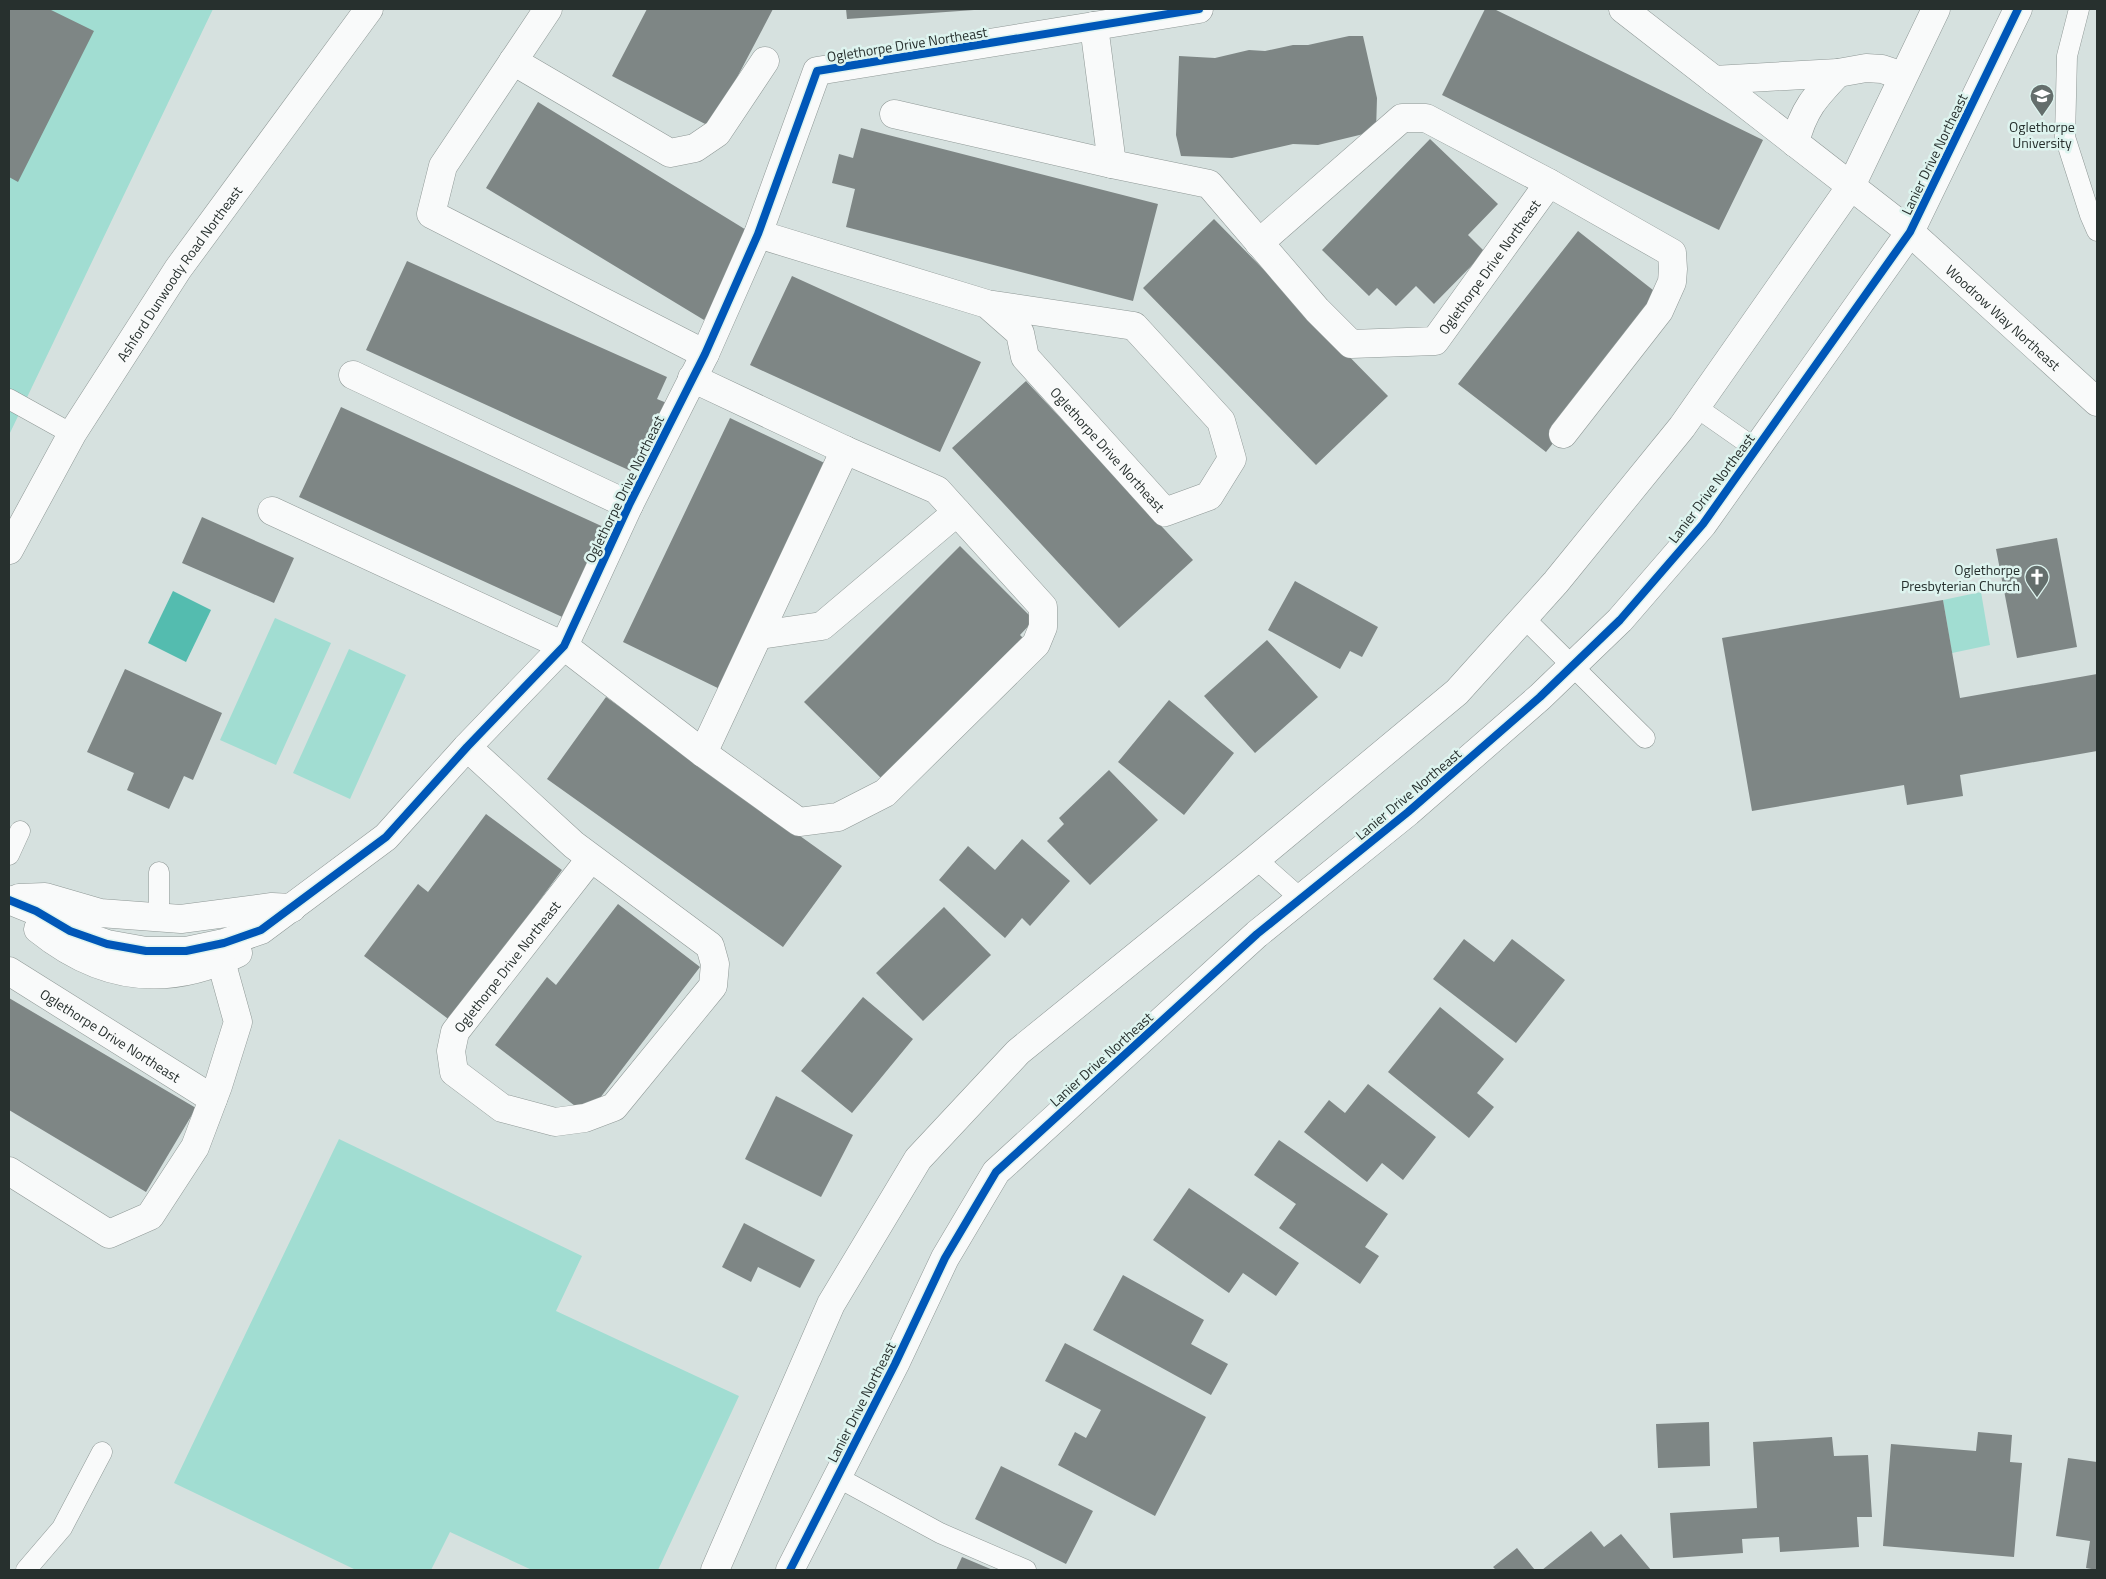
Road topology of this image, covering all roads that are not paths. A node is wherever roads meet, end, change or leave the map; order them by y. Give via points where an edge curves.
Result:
1 (369, 9) edge
2 (548, 9) edge
3 (1200, 9) edge
4 (1623, 9) edge
5 (1936, 9) edge
6 (2018, 9) edge
7 (2079, 9) edge
8 (1094, 26) junction
9 (513, 60) junction
10 (765, 62) dead end
11 (1838, 73) junction
12 (1903, 76) junction
13 (1714, 80) junction
14 (894, 114) dead end
15 (1795, 143) junction
16 (1112, 164) junction
17 (1549, 183) junction
18 (1851, 186) junction
19 (2097, 231) edge
20 (1910, 232) junction
21 (758, 234) junction
22 (1259, 243) junction
23 (987, 304) junction
24 (705, 354) junction
25 (353, 375) dead end
26 (692, 378) junction
27 (9, 399) edge
28 (2097, 402) edge
29 (1696, 407) junction
30 (72, 434) junction
31 (1562, 434) dead end
32 (1756, 449) junction
33 (845, 450) junction
34 (629, 505) junction
35 (272, 512) dead end
36 (957, 512) junction
37 (9, 550) edge
38 (1524, 618) junction
39 (759, 635) junction
40 (564, 646) junction
41 (1572, 668) junction
42 (1645, 738) dead end
43 (467, 747) junction
44 (703, 753) junction
45 (20, 831) dead end
46 (9, 855) edge
47 (591, 858) junction
48 (1256, 859) junction
49 (160, 872) dead end
50 (1300, 898) junction
51 (9, 900) edge
52 (292, 908) junction
53 (159, 918) junction
54 (222, 961) junction
55 (9, 971) edge
56 (213, 1099) junction
57 (9, 1171) edge
58 (102, 1452) dead end
59 (837, 1476) junction
60 (26, 1570) edge
61 (715, 1570) edge
62 (790, 1570) edge
63 (1026, 1570) edge

1 - 30 street, Ashford Dunwoody Road Northeast via 178,269
2 - 9 street
3 - 8 street, Oglethorpe Drive Northeast
4 - 13 street
5 - 12 street
6 - 20 street, Lanier Drive Northeast
7 - 19 lane via 2067,56 2065,137
8 - 16 street
8 - 21 street, Oglethorpe Drive Northeast via 817,71
9 - 10 street via 670,153 695,148 717,133
9 - 24 street via 443,166 431,214
11 - 12 street via 1866,68
11 - 13 street
11 - 15 street via 1815,98 1800,121
12 - 18 street
13 - 15 street
14 - 16 street, Oglethorpe Drive Northeast
15 - 18 street
16 - 22 street, Oglethorpe Drive Northeast via 1209,184
17 - 22 street, Oglethorpe Drive Northeast via 1426,118 1402,118
17 - 22 street, Oglethorpe Drive Northeast via 1435,341 1351,344 1316,310
17 - 31 street, Oglethorpe Drive Northeast via 1672,253 1673,268 1672,282 1659,311
18 - 20 street
18 - 29 street
20 - 28 street, Woodrow Way Northeast
20 - 32 street, Lanier Drive Northeast
21 - 23 street, Oglethorpe Drive Northeast
21 - 24 street, Oglethorpe Drive Northeast
23 - 23 street, Oglethorpe Drive Northeast via 1020,333 1025,357 1165,512 1209,496 1232,459 1221,421 1134,326
24 - 26 street, Oglethorpe Drive Northeast
25 - 34 street, Oglethorpe Drive Northeast
26 - 33 street
26 - 34 street, Oglethorpe Drive Northeast
27 - 30 lane
29 - 32 lane
29 - 38 street
30 - 37 street, Ashford Dunwoody Road Northeast
32 - 41 street, Lanier Drive Northeast via 1703,524 1620,620
33 - 36 street via 937,490
33 - 39 street
34 - 40 street, Oglethorpe Drive Northeast
35 - 40 street
36 - 39 street via 822,626
36 - 44 street via 1043,607 1043,627 1036,644 885,793 838,818 799,822
38 - 41 lane
38 - 48 street via 1457,692
39 - 44 street
40 - 43 street, Oglethorpe Drive Northeast
40 - 44 street
41 - 42 lane
41 - 50 street, Lanier Drive Northeast via 1408,812
43 - 47 street, Oglethorpe Drive Northeast
43 - 52 street, Oglethorpe Drive Northeast via 386,836
45 - 46 lane
47 - 47 street, Oglethorpe Drive Northeast via 710,946 716,964 713,986 614,1107 585,1118 555,1122 502,1108 454,1072 452,1052 455,1032
48 - 50 lane
48 - 61 street via 1018,1052 918,1159 831,1304
49 - 53 lane
50 - 59 street, Lanier Drive Northeast via 996,1172 945,1258
51 - 52 street, Oglethorpe Drive Northeast via 70,931 107,944 146,951 186,951 224,943 261,930
51 - 53 street via 45,897 100,913
51 - 54 street, Oglethorpe Drive Northeast via 38,929 67,950 116,970 178,974
52 - 53 street via 272,907 181,919
52 - 54 street, Oglethorpe Drive Northeast via 268,933
54 - 56 street via 238,1022
55 - 56 street, Oglethorpe Drive Northeast
56 - 57 street via 195,1147 150,1216 109,1234
58 - 60 lane via 62,1528
59 - 62 street, Lanier Drive Northeast
59 - 63 lane via 940,1533

